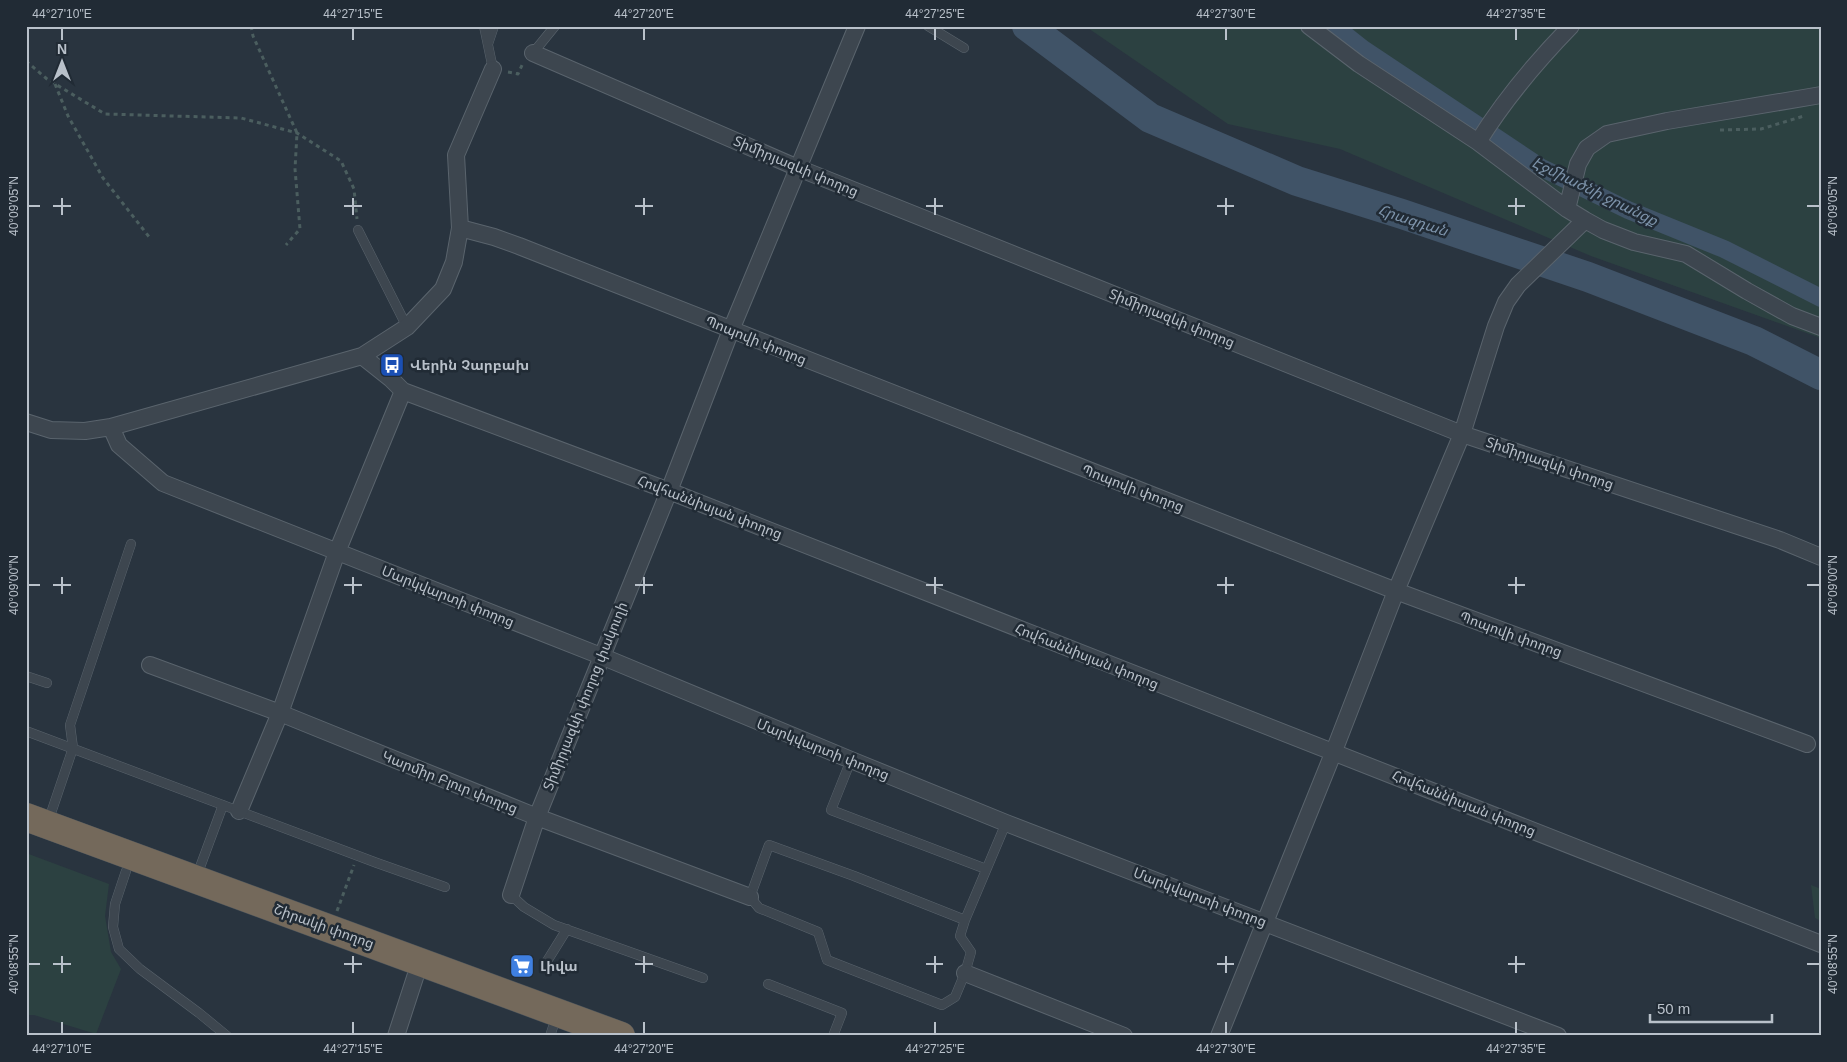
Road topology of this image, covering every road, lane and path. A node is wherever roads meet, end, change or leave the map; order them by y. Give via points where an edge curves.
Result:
1 (251, 26) edge
2 (484, 26) edge
3 (494, 26) edge
4 (555, 26) edge
5 (857, 26) edge
6 (928, 26) edge
7 (1309, 26) edge
8 (1571, 26) edge
9 (488, 44) junction
10 (964, 48) dead end
11 (527, 59) junction
12 (26, 61) edge
13 (493, 69) joint
14 (518, 74) dead end
15 (54, 83) junction
16 (1821, 94) edge
17 (297, 133) junction
18 (1478, 142) junction
19 (798, 168) junction
20 (1567, 209) junction
21 (1584, 220) junction
22 (460, 228) junction
23 (358, 230) joint
24 (150, 238) dead end
25 (286, 245) dead end
26 (407, 327) junction
27 (1821, 327) edge
28 (731, 330) junction
29 (362, 356) junction
30 (403, 391) junction
31 (26, 422) edge
32 (111, 427) junction
33 (1462, 434) junction
34 (669, 491) junction
35 (131, 544) dead end
36 (337, 552) junction
37 (1821, 557) edge
38 (1396, 591) junction
39 (601, 656) junction
40 (150, 666) dead end
41 (26, 676) edge
42 (47, 683) dead end
43 (280, 713) junction
44 (26, 731) edge
45 (1807, 744) dead end
46 (73, 748) junction
47 (1334, 752) junction
48 (851, 760) junction
49 (223, 806) junction
50 (239, 812) junction
51 (536, 817) junction
52 (1006, 823) junction
53 (33, 826) edge
54 (358, 856) junction
55 (986, 869) junction
56 (126, 871) junction
57 (196, 879) junction
58 (445, 887) dead end
59 (511, 895) joint
60 (750, 897) junction
61 (335, 916) dead end
62 (965, 920) junction
63 (1265, 922) junction
64 (567, 929) junction
65 (1821, 944) edge
66 (544, 966) dead end
67 (417, 970) junction
68 (965, 973) junction
69 (703, 978) dead end
70 (768, 984) dead end
71 (558, 1028) edge
72 (227, 1036) edge
73 (396, 1036) edge
74 (621, 1036) edge
75 (833, 1036) edge
76 (1124, 1036) edge
77 (1219, 1036) edge
78 (1558, 1036) edge

1 - 17 path
2 - 9 lane
3 - 9 lane
4 - 11 lane
5 - 19 street, Տիմիրյազևի փողոց փակուղի
6 - 10 lane
7 - 18 street via 1359,64
8 - 18 street via 1542,56
9 - 13 lane
11 - 14 path
11 - 19 street, Տիմիրյազևի փողոց
12 - 15 path
13 - 22 street via 456,155
15 - 17 path via 105,114 241,118
15 - 24 path via 68,116 103,178
16 - 20 street via 1606,134 1588,148 1578,164
17 - 23 path via 341,161 354,189
17 - 25 path via 295,169 300,229
18 - 20 street
19 - 28 street, Տիմիրյազևի փողոց փակուղի
19 - 33 street, Տիմիրյազևի փողոց
20 - 21 street
21 - 27 street via 1634,242 1686,254 1777,308
21 - 33 street via 1518,285 1506,302
22 - 26 street via 454,262 442,289
22 - 28 street, Պոպովի փողոց via 494,236
23 - 26 lane
26 - 29 street
28 - 34 street, Տիմիրյազևի փողոց փակուղի
28 - 38 street, Պոպովի փողոց
29 - 30 street, Հովհաննիսյան փողոց
29 - 32 street
30 - 34 street, Հովհաննիսյան փողոց
30 - 36 street
31 - 32 street via 51,430 85,431
32 - 36 street, Մարկվարտի փողոց via 120,445 163,483
33 - 37 street, Տիմիրյազևի փողոց via 1780,540
33 - 38 street
34 - 39 street, Տիմիրյազևի փողոց փակուղի
34 - 47 street, Հովհաննիսյան փողոց
35 - 46 lane via 70,725
36 - 39 street, Մարկվարտի փողոց
36 - 43 street
38 - 45 street, Պոպովի փողոց
38 - 47 street
39 - 48 street, Մարկվարտի փողոց
39 - 51 street, Տիմիրյազևի փողոց փակուղի
40 - 43 street, Կարմիր Բլուր փողոց
41 - 42 lane
43 - 50 street
43 - 51 street, Կարմիր Բլուր փողոց
44 - 46 lane
46 - 49 lane
46 - 53 lane
47 - 63 street
47 - 65 street, Հովհաննիսյան փողոց
48 - 52 street, Մարկվարտի փողոց
48 - 55 lane via 831,810
49 - 50 lane
49 - 57 lane
50 - 54 lane
51 - 59 street, Տիմիրյազևի փողոց փակուղի
51 - 60 street, Կարմիր Բլուր փողոց
52 - 55 lane
52 - 63 street, Մարկվարտի փողոց
53 - 56 highway, Շիրակի փողոց
53 - 57 highway, Շիրակի փողոց
54 - 58 lane
54 - 61 path
55 - 62 lane
56 - 67 highway, Շիրակի փողոց
56 - 72 lane via 115,904 113,927 119,949 140,970
57 - 67 highway, Շիրակի փողոց
59 - 64 lane via 541,918
60 - 62 lane via 769,845
60 - 68 lane via 759,908 818,932 827,960 942,1006 955,997
62 - 68 lane via 960,936 971,952
63 - 77 street
63 - 78 street, Մարկվարտի փողոց
64 - 66 lane
64 - 69 lane
67 - 71 highway, Շիրակի փողոց
67 - 73 street
68 - 76 street
70 - 75 lane via 842,1013
71 - 74 highway, Շիրակի փողոց

